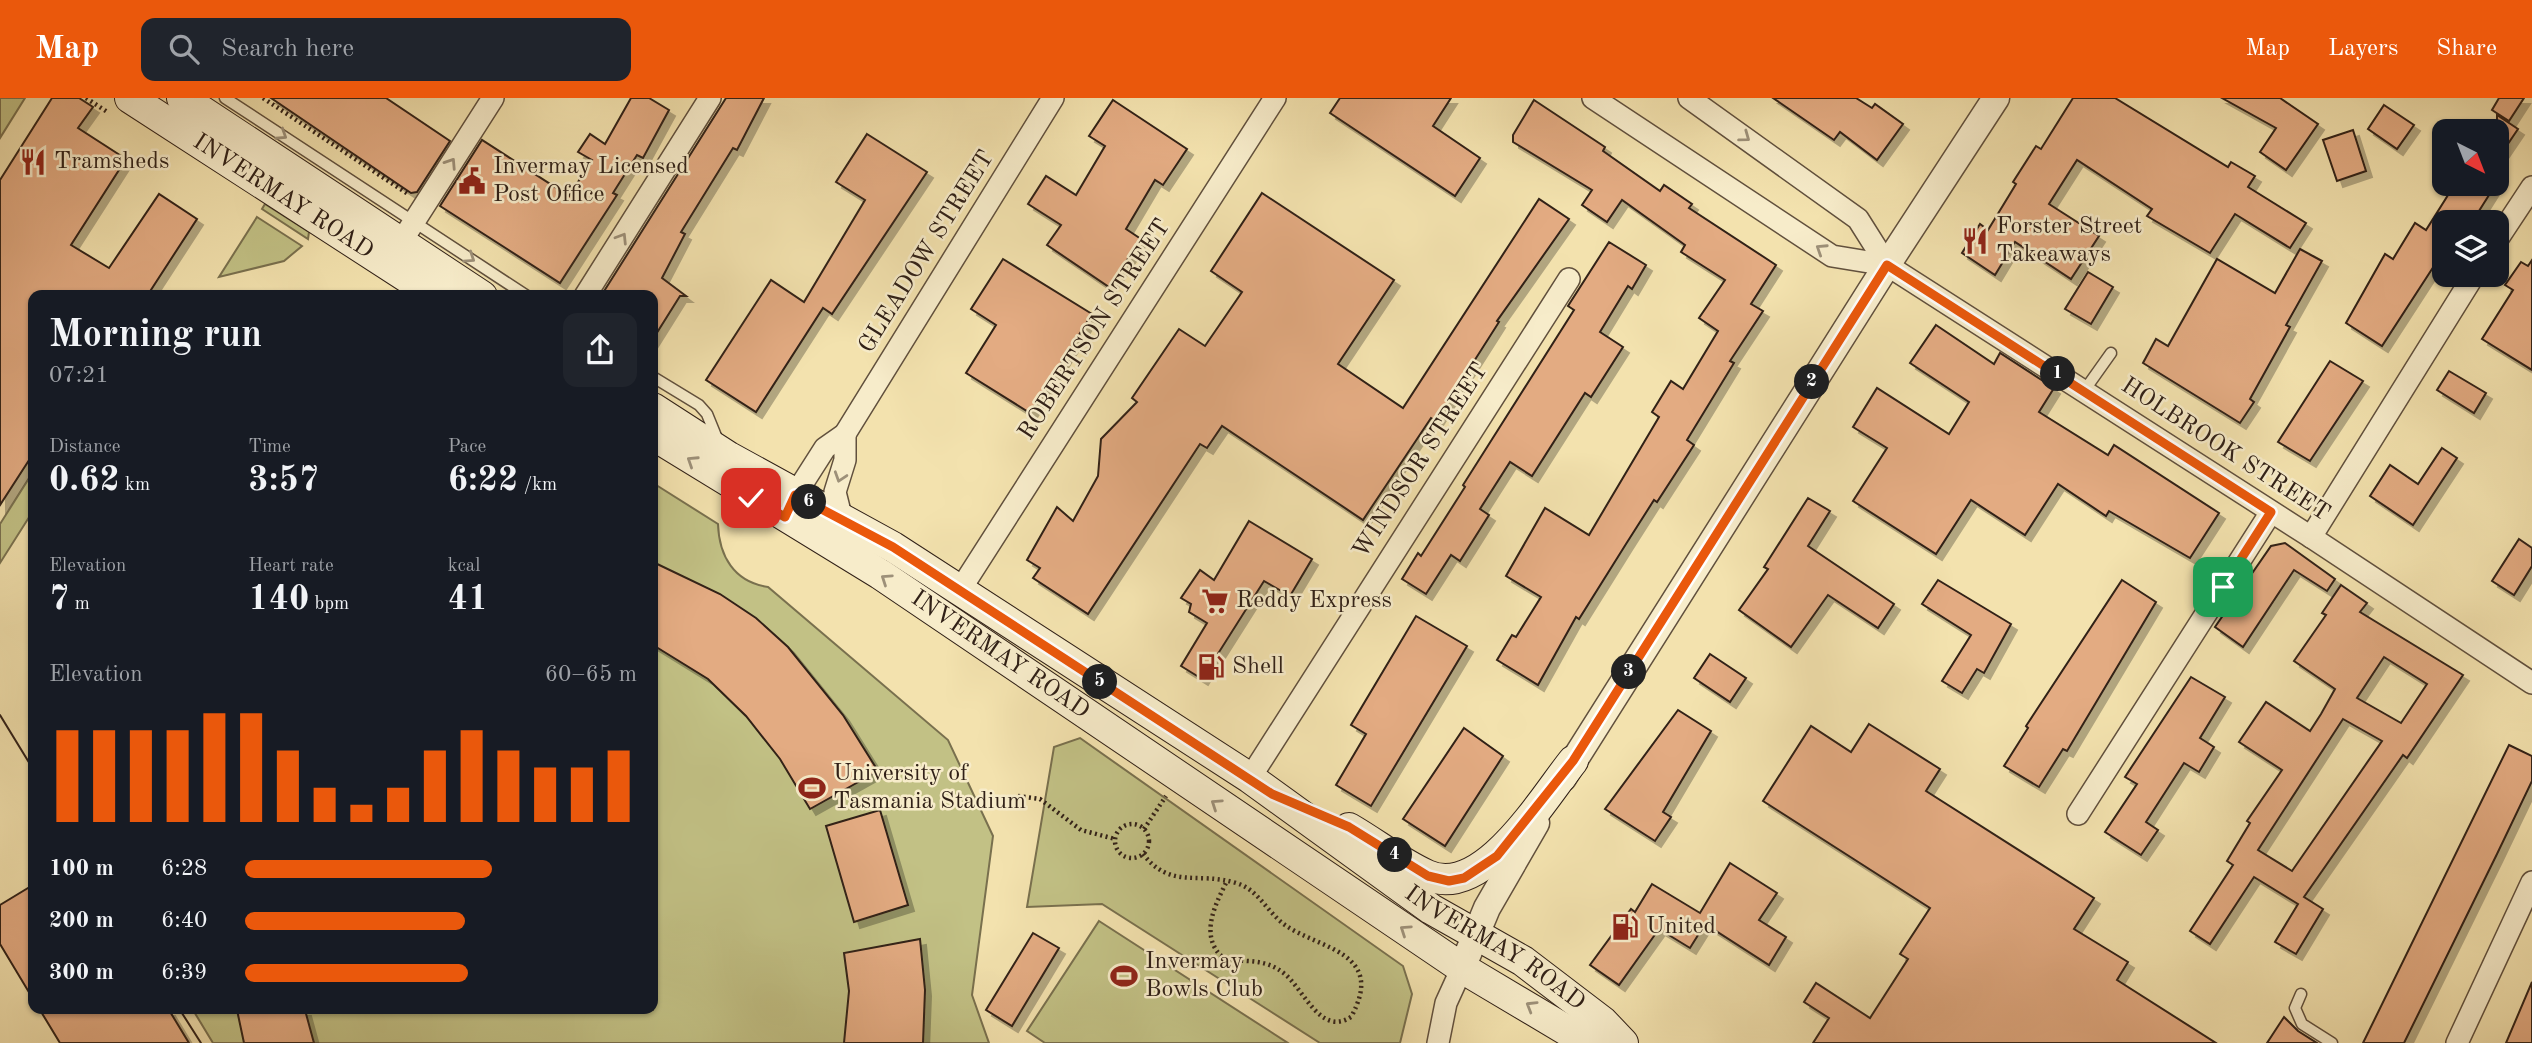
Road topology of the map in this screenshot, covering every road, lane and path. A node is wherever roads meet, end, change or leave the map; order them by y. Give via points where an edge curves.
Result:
1 (130, 98) edge
2 (184, 98) edge
3 (225, 98) edge
4 (263, 98) edge
5 (493, 98) edge
6 (710, 98) edge
7 (1053, 98) edge
8 (1275, 98) edge
9 (1593, 98) edge
10 (1689, 98) edge
11 (1996, 98) edge
12 (274, 160) junction
13 (2532, 187) edge
14 (411, 221) junction
15 (2509, 222) edge
16 (339, 233) junction
17 (1887, 265) junction
18 (1569, 279) dead end
19 (2467, 287) edge
20 (427, 290) edge
21 (445, 290) edge
22 (476, 290) edge
23 (518, 290) edge
24 (589, 290) edge
25 (2111, 353) dead end
26 (658, 379) edge
27 (2084, 391) junction
28 (658, 411) edge
29 (845, 434) junction
30 (658, 438) edge
31 (729, 457) junction
32 (790, 506) junction
33 (2271, 512) junction
34 (842, 520) junction
35 (2311, 537) junction
36 (960, 590) junction
37 (2532, 683) edge
38 (1573, 761) junction
39 (1178, 778) junction
40 (1261, 786) junction
41 (1018, 796) dead end
42 (2078, 814) dead end
43 (1143, 828) junction
44 (1115, 839) junction
45 (1143, 855) junction
46 (1227, 881) junction
47 (2532, 882) edge
48 (1476, 935) junction
49 (1462, 968) junction
50 (2301, 994) dead end
51 (1438, 1043) edge
52 (1588, 1043) edge
53 (1622, 1043) edge
54 (2332, 1043) edge
55 (2457, 1043) edge

1 - 16 main road, INVERMAY ROAD
2 - 12 main road, INVERMAY ROAD
3 -> 14 lane
4 - 14 path
14 -> 5 street
24 -> 6 street
7 - 29 street, GLEADOW STREET
8 - 36 street, ROBERTSON STREET
17 -> 9 street, HOLBROOK STREET via 1832,256
10 -> 17 street, HOLBROOK STREET via 1858,219
11 - 17 street
12 - 14 main road, INVERMAY ROAD
12 - 16 main road via 284,181 338,219
13 - 15 street
14 - 21 main road via 400,257
14 - 22 main road, INVERMAY ROAD
14 -> 23 lane
16 - 20 main road, INVERMAY ROAD
17 - 27 street, HOLBROOK STREET
17 - 38 street
18 - 40 street, WINDSOR STREET
19 - 35 street
25 - 27 lane
26 - 31 lane via 707,414
27 - 33 street, HOLBROOK STREET
28 - 31 main road, INVERMAY ROAD
29 - 32 street, GLEADOW STREET via 825,448
29 -> 34 street, GLEADOW STREET via 845,460 835,492
32 -> 30 main road, INVERMAY ROAD
31 - 32 main road, INVERMAY ROAD
32 - 34 main road, INVERMAY ROAD
39 -> 32 main road, INVERMAY ROAD via 880,574
33 - 35 street, HOLBROOK STREET
33 - 42 street
34 - 36 main road, INVERMAY ROAD
35 - 37 street, HOLBROOK STREET
36 - 40 main road, INVERMAY ROAD
38 - 40 main road via 1497,856 1464,878 1449,881 1428,876 1349,827
38 - 48 street
39 - 43 path
49 -> 39 main road, INVERMAY ROAD
40 - 48 main road, INVERMAY ROAD via 1431,909
41 - 44 path via 1040,799 1081,830
43 - 44 path via 1127,825
43 - 45 path via 1149,844
44 - 45 path via 1122,855
45 - 46 path via 1170,877
46 - 46 path via 1254,892 1286,925 1349,959 1359,976 1360,989 1351,1017 1336,1023 1324,1020 1277,968 1225,958 1216,950 1210,928 1214,906
47 - 55 street
48 - 49 street
48 - 53 main road, INVERMAY ROAD via 1523,961 1603,1022
49 - 51 street via 1446,1003
52 -> 49 main road, INVERMAY ROAD
50 - 54 lane via 2295,1008 2298,1018

